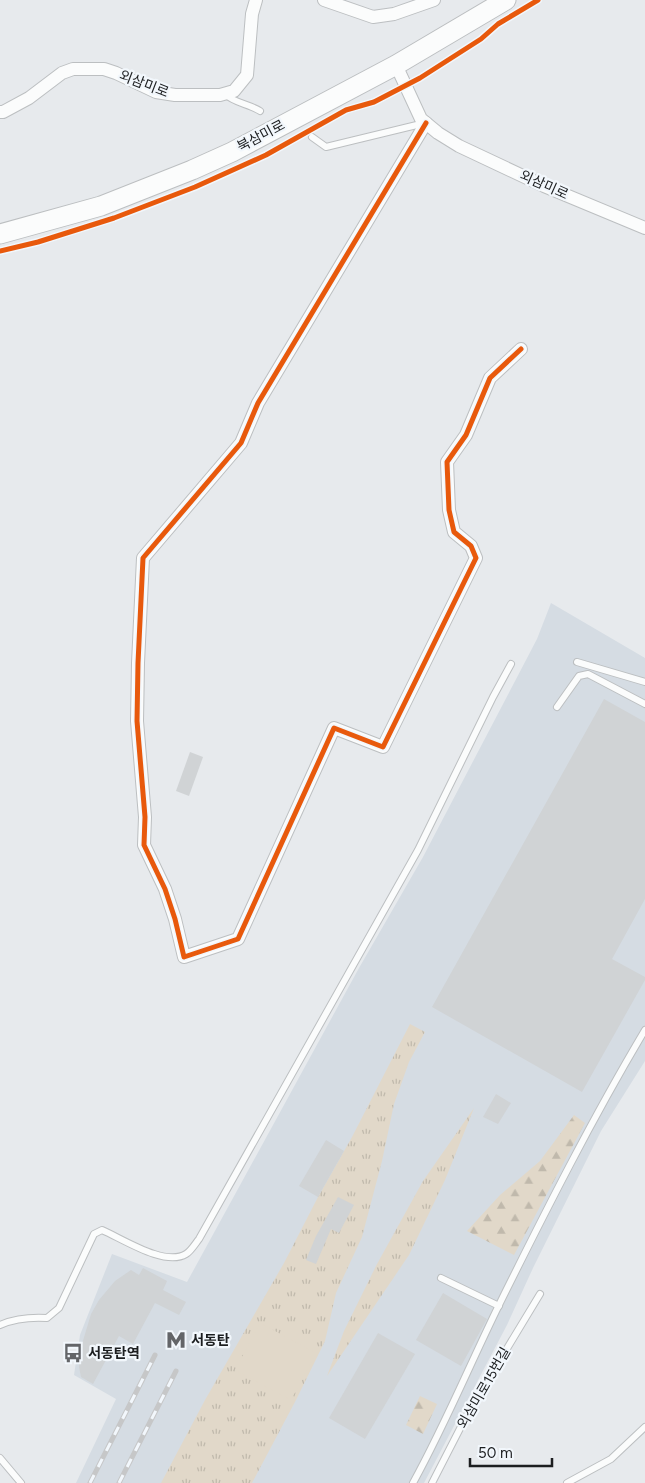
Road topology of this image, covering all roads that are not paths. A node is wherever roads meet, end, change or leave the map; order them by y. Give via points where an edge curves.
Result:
1 (256, 0) edge
2 (324, 0) edge
3 (434, 0) edge
4 (506, 0) edge
5 (396, 65) junction
6 (224, 94) junction
7 (260, 111) dead end
8 (0, 112) edge
9 (426, 123) junction
10 (312, 137) dead end
11 (645, 228) edge
12 (0, 234) edge
13 (521, 350) dead end
14 (577, 662) dead end
15 (511, 664) dead end
16 (645, 682) edge
17 (645, 704) edge
18 (557, 707) dead end
19 (645, 1030) edge
20 (441, 1278) dead end
21 (540, 1294) dead end
22 (499, 1306) junction
23 (0, 1325) edge
24 (645, 1427) edge
25 (0, 1458) edge
26 (21, 1483) edge
27 (413, 1483) edge
28 (432, 1483) edge
29 (567, 1483) edge

1 - 6 street via 246,75 234,91
2 - 3 street via 372,16 394,14
4 - 5 street, 북삼미로
5 - 9 street, 외삼미로 via 421,119
5 - 12 street, 북삼미로 via 192,170 101,206
6 - 7 lane
6 - 8 street, 외삼미로 via 166,94 116,73 73,69
9 - 10 lane via 326,147
9 - 11 street, 외삼미로 via 459,146
9 - 13 street via 258,403 241,443 143,558 137,721 145,816 144,845 168,896 184,957 238,939 334,728 383,747 476,558 471,546 454,532 449,510 447,462 466,435 490,378
14 - 16 lane
15 - 23 lane via 418,850 199,1239 187,1253 177,1258 162,1257 102,1230 94,1234 59,1308 47,1318 26,1317
17 - 18 lane via 588,674 579,676
19 - 22 lane via 557,1190
20 - 22 lane
21 - 28 lane, 외삼미로15번길 via 468,1413
22 - 27 lane
24 - 29 lane via 611,1459
25 - 26 lane

